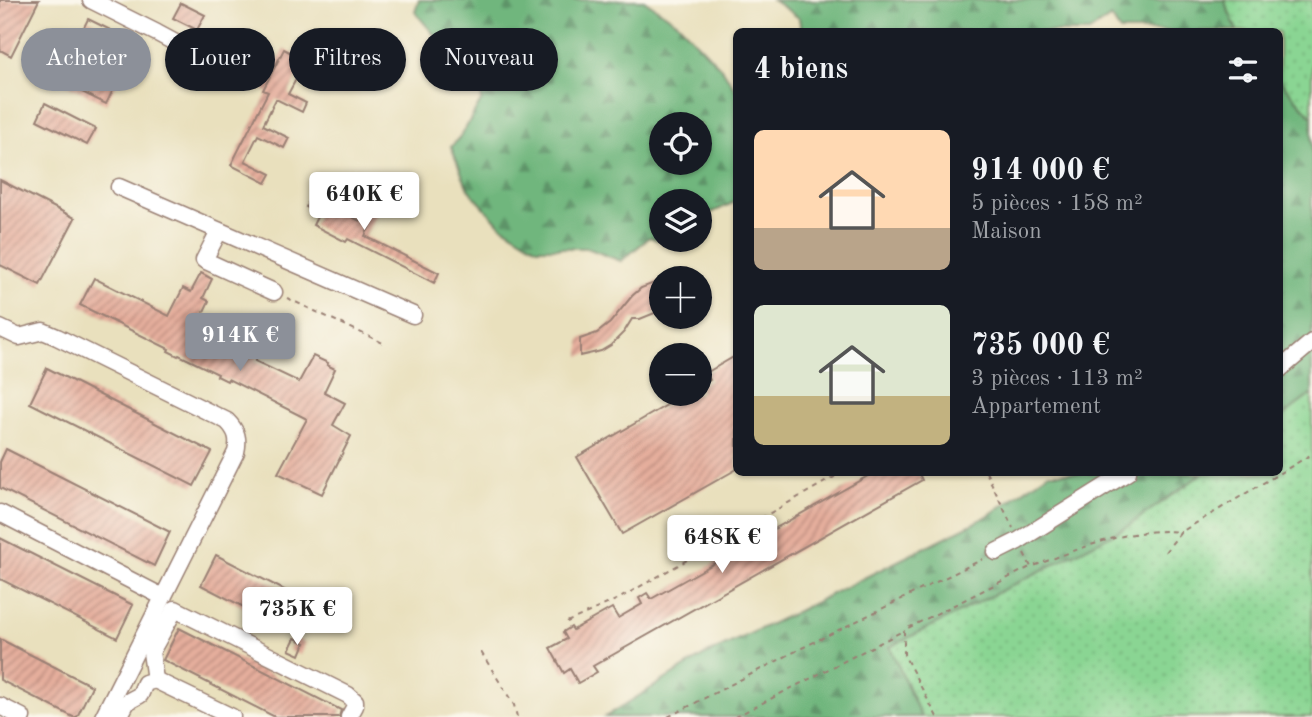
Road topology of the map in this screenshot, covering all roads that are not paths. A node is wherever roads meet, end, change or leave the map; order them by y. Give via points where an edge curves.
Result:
1 (90, 0) edge
2 (165, 37) edge
3 (119, 187) dead end
4 (219, 231) junction
5 (274, 292) road end
6 (413, 315) dead end
7 (0, 328) edge
8 (1312, 342) edge
9 (1283, 367) edge
10 (1122, 476) edge
11 (0, 513) edge
12 (996, 552) road end
13 (163, 597) junction
14 (124, 674) junction
15 (150, 681) junction
16 (0, 706) edge
17 (22, 717) edge
18 (103, 717) edge
19 (119, 717) edge
20 (232, 717) edge
21 (349, 717) edge

1 - 2 street
3 - 4 street
4 - 5 street via 205,260
4 - 6 street
7 - 13 street via 19,337 43,331 228,421 236,433 236,452
8 - 9 street
10 - 12 street
11 - 13 street
13 - 14 street
14 - 15 street
14 - 18 street
15 - 19 street via 127,702
15 - 20 street
15 - 21 street via 151,652 175,609 352,697 355,706
16 - 17 street

